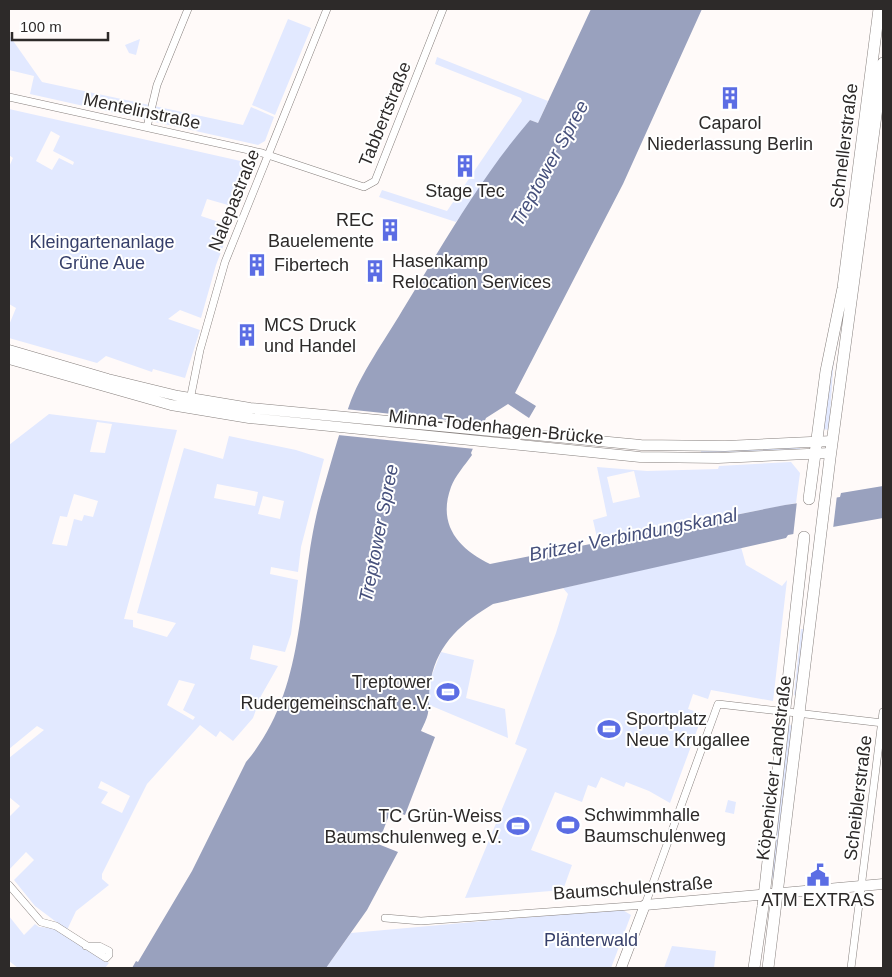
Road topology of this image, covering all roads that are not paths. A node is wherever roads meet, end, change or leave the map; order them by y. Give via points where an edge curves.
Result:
1 (188, 9) edge
2 (327, 9) edge
3 (444, 9) edge
4 (879, 9) edge
5 (883, 63) edge
6 (9, 97) edge
7 (147, 127) junction
8 (268, 155) junction
9 (848, 290) junction
10 (9, 350) edge
11 (9, 360) edge
12 (190, 403) junction
13 (832, 441) junction
14 (814, 448) junction
15 (830, 453) junction
16 (809, 499) dead end
17 (804, 537) dead end
18 (816, 572) junction
19 (798, 587) junction
20 (785, 712) junction
21 (883, 712) edge
22 (798, 714) junction
23 (883, 723) edge
24 (883, 884) edge
25 (9, 885) edge
26 (862, 886) junction
27 (776, 893) junction
28 (764, 894) junction
29 (645, 905) junction
30 (385, 918) dead end
31 (86, 946) dead end
32 (620, 968) edge
33 (754, 968) edge
34 (768, 968) edge
35 (851, 968) edge

1 - 7 street via 157,85
2 - 8 street, Nalepastraße
3 - 8 street, Tabbertstraße via 375,181 364,187
4 - 9 main road, Schnellerstraße
5 - 9 main road, Schnellerstraße
6 - 7 street, Mentelinstraße
7 - 8 street, Mentelinstraße
8 - 12 street, Nalepastraße via 225,262 200,350
9 - 13 main road, Köpenicker Landstraße
9 - 14 main road
10 - 12 main road
11 - 12 main road via 104,387
12 - 14 main road, Minna-Todenhagen-Brücke via 292,410 590,442
12 - 14 main road, Minna-Todenhagen-Brücke via 292,422 608,455 698,458
13 - 14 main road
13 - 15 main road, Köpenicker Landstraße
14 - 15 main road
14 - 16 main road
15 - 18 main road, Köpenicker Landstraße
17 - 19 main road, Köpenicker Landstraße
18 - 19 main road
18 - 22 main road, Köpenicker Landstraße
19 - 20 main road, Köpenicker Landstraße
20 - 22 street
20 - 28 main road, Köpenicker Landstraße
20 - 29 street via 718,704
21 - 23 street, Scheiblerstraße
22 - 23 street
22 - 27 main road, Köpenicker Landstraße
23 - 26 street, Scheiblerstraße
24 - 26 main road, Baumschulenstraße
25 - 31 street via 40,922 56,926
26 - 27 main road, Baumschulenstraße
26 - 35 street, Scheiblerstraße
27 - 28 main road, Baumschulenstraße
27 - 34 main road, Köpenicker Landstraße
28 - 29 main road, Baumschulenstraße
28 - 33 main road, Köpenicker Landstraße
29 - 30 street, Baumschulenstraße via 421,921
29 - 32 main road

